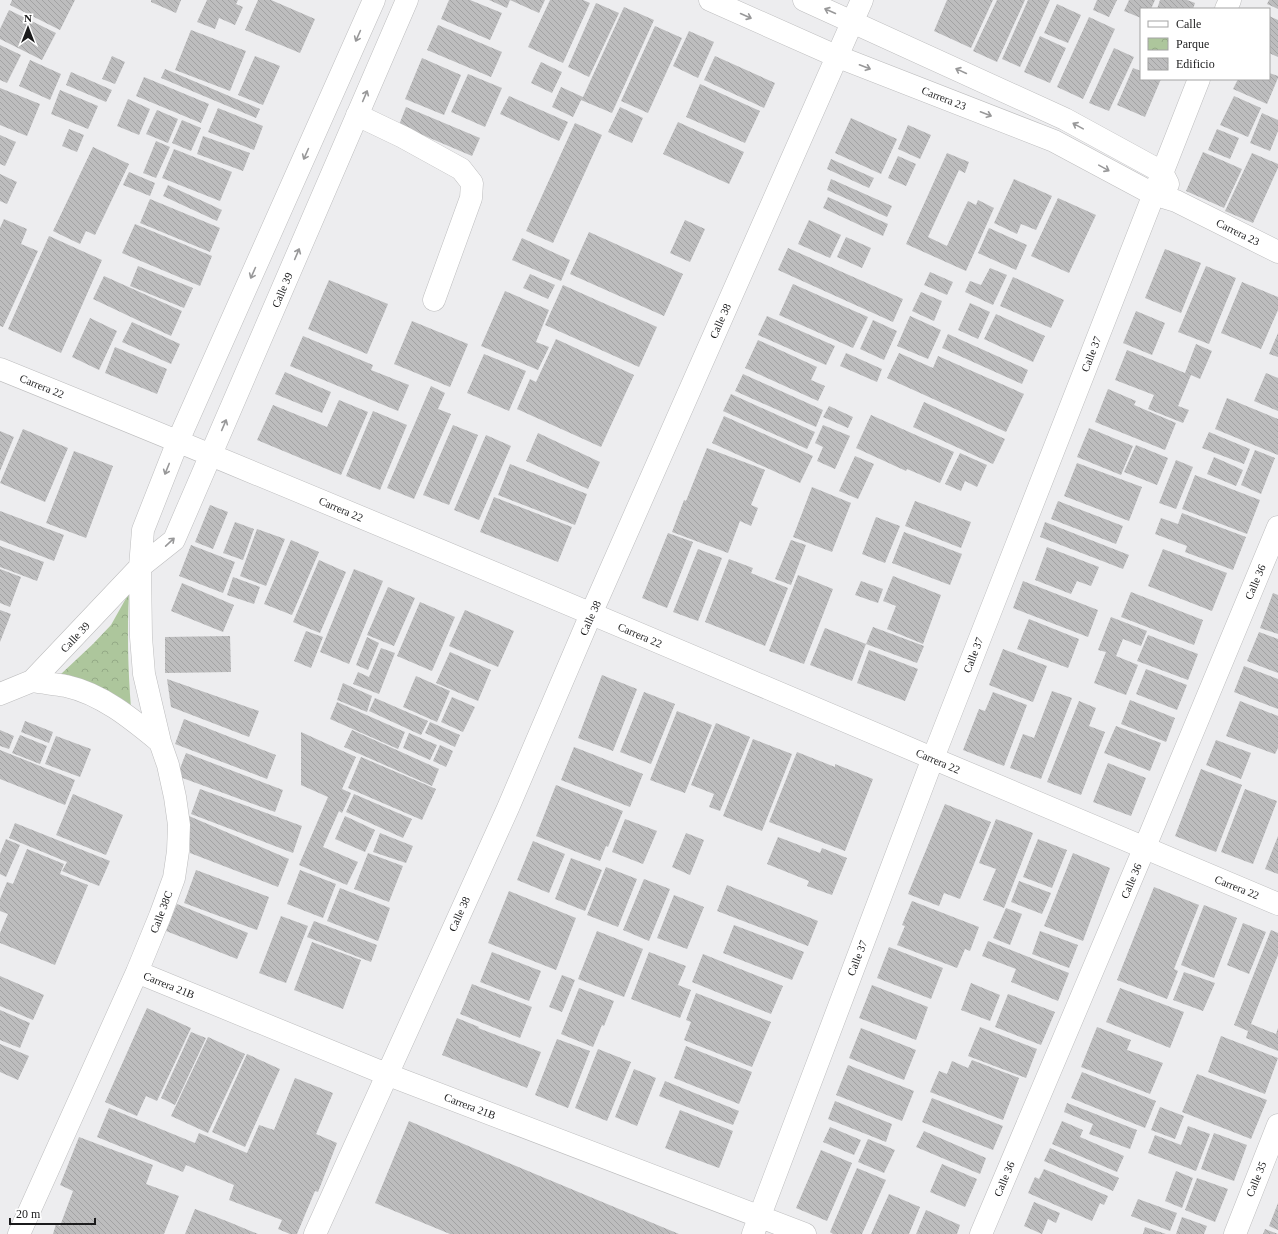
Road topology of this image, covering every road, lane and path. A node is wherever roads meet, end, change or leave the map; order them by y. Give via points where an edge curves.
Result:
1 (374, 0) edge
2 (407, 0) edge
3 (710, 0) edge
4 (804, 0) edge
5 (862, 0) edge
6 (853, 21) junction
7 (836, 56) junction
8 (1198, 80) edge
9 (357, 115) junction
10 (1162, 172) junction
11 (1153, 194) junction
12 (1176, 201) junction
13 (1278, 252) edge
14 (434, 300) dead end
15 (0, 369) edge
16 (178, 441) junction
17 (211, 454) junction
18 (1278, 527) edge
19 (140, 567) junction
20 (591, 614) junction
21 (32, 681) junction
22 (0, 694) edge
23 (160, 742) junction
24 (933, 758) junction
25 (1144, 849) junction
26 (1278, 904) edge
27 (137, 972) junction
28 (386, 1074) junction
29 (1278, 1125) edge
30 (756, 1225) edge
31 (18, 1234) edge
32 (315, 1234) edge
33 (805, 1234) edge
34 (981, 1234) edge
35 (1235, 1234) edge

1 -> 16 street
9 -> 2 street, Calle 39
3 -> 7 street, Carrera 23
6 -> 4 street
5 - 6 street, Calle 38
6 - 7 street, Calle 38
10 -> 6 street via 1065,119
7 -> 11 street, Carrera 23 via 1054,141
7 - 20 street, Calle 38
8 - 10 street, Calle 37
9 - 14 street via 461,169 472,183 470,198
17 -> 9 street, Calle 39
10 - 11 street, Calle 37
10 - 12 street
11 - 12 street, Carrera 23
11 - 24 street, Calle 37
12 - 13 street, Carrera 23
15 - 16 street, Carrera 22
16 - 17 street, Carrera 22
16 -> 19 street via 143,530
19 -> 17 street, Calle 39 via 174,540
17 - 20 street, Carrera 22
18 - 25 street, Calle 36
19 - 21 street, Calle 39
19 - 23 street, Calle 38C via 144,674
20 - 24 street, Carrera 22
20 - 28 street, Calle 38 via 508,808
21 - 22 street, Calle 39
21 - 23 street via 66,686 95,696 127,715
23 - 27 street, Calle 38C via 175,797 179,825 178,851 174,878
24 - 25 street, Carrera 22
24 - 30 street, Calle 37
25 - 26 street, Carrera 22
25 - 34 street, Calle 36
27 - 28 street, Carrera 21B
27 - 31 street, Calle 38C
28 - 30 street, Carrera 21B
28 - 32 street, Calle 38
29 - 35 street, Calle 35
30 - 33 street, Carrera 21B

